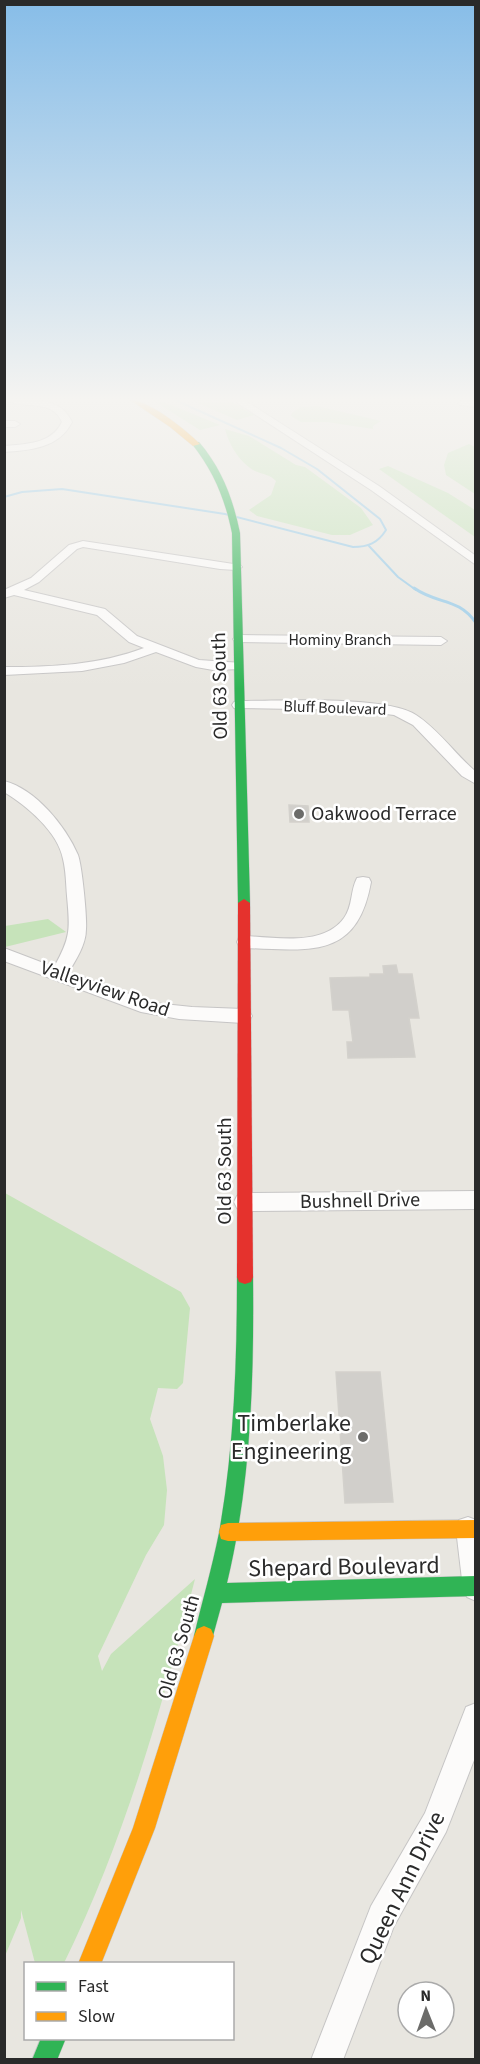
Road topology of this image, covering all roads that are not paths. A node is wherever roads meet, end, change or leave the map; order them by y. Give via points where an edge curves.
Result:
1 (230, 496) edge
2 (386, 496) edge
3 (476, 562) edge
4 (236, 567) junction
5 (9, 593) edge
6 (239, 639) junction
7 (441, 641) dead end
8 (157, 647) junction
9 (237, 666) junction
10 (4, 671) edge
11 (239, 705) junction
12 (476, 780) edge
13 (4, 785) edge
14 (363, 882) dead end
15 (245, 942) junction
16 (4, 954) edge
17 (59, 974) junction
18 (243, 1016) junction
19 (476, 1200) edge
20 (244, 1202) junction
21 (472, 1529) edge
22 (228, 1532) junction
23 (475, 1587) edge
24 (215, 1593) junction
25 (476, 1717) edge
26 (90, 1962) edge
27 (53, 2040) edge
28 (44, 2060) edge
29 (327, 2060) edge

1 - 4 main road, Old 63 South
2 - 3 street
4 - 5 street via 83,544 41,576
4 - 6 main road, Old 63 South
5 - 8 street via 101,612 133,639
6 - 7 street, Hominy Branch
6 - 9 main road, Old 63 South
8 - 9 street via 205,665
8 - 10 street via 92,668
9 - 11 main road, Old 63 South
11 - 12 street, Bluff Boulevard via 374,707 399,711 415,720
11 - 15 main road, Old 63 South
13 - 17 street via 30,801 52,823 71,857 78,934
14 - 15 street via 352,916 333,938 310,943
15 - 18 main road, Old 63 South
16 - 17 street, Valleyview Road
17 - 18 street, Valleyview Road via 162,1011
18 - 20 main road, Old 63 South
19 - 20 street, Bushnell Drive
20 - 22 main road, Old 63 South via 246,1365
21 - 22 main road, Shepard Boulevard
21 - 23 street
22 - 24 main road, Old 63 South
23 - 24 main road, Shepard Boulevard
24 - 26 main road, Old 63 South via 144,1828
25 - 29 street, Queen Ann Drive via 436,1822 382,1917
27 - 28 main road

